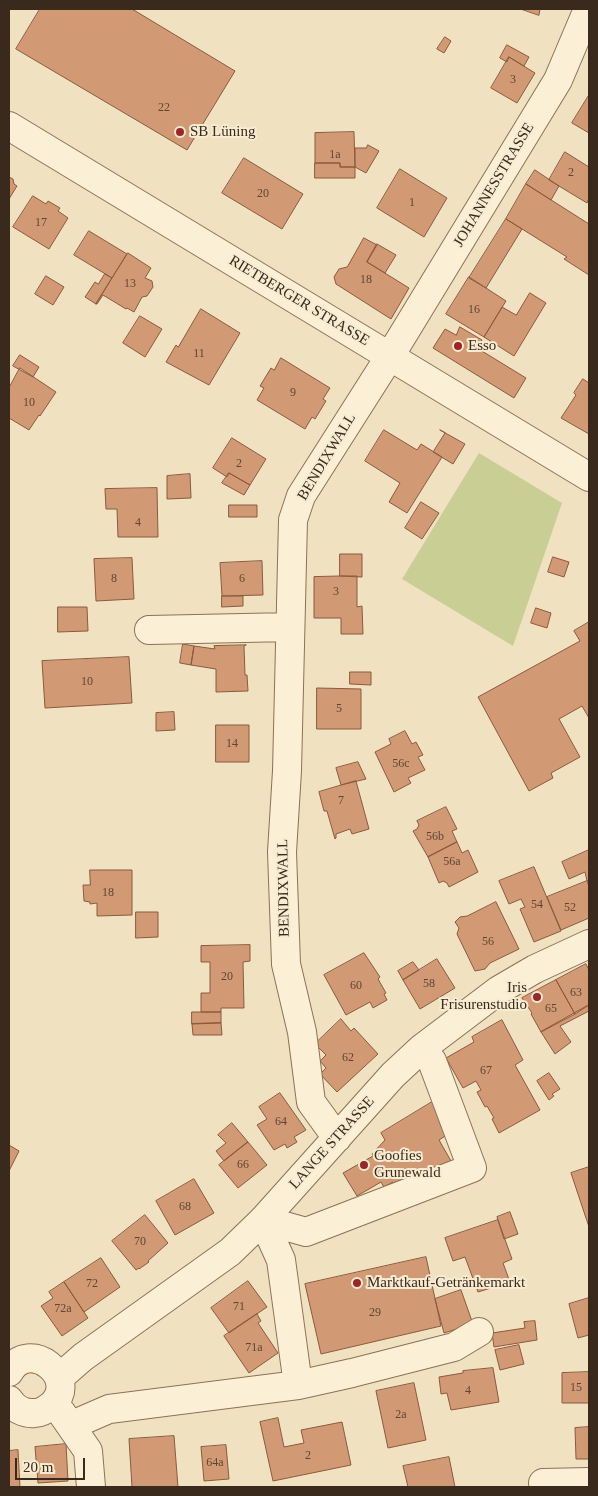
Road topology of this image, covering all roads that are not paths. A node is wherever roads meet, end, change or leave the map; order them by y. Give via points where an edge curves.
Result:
1 (588, 9) edge
2 (9, 126) edge
3 (390, 356) junction
4 (589, 476) edge
5 (290, 627) junction
6 (149, 630) dead end
7 (589, 944) edge
8 (421, 1049) junction
9 (338, 1138) junction
10 (263, 1220) junction
11 (479, 1332) dead end
12 (12, 1360) edge
13 (54, 1381) junction
14 (298, 1385) junction
15 (10, 1403) edge
16 (72, 1425) junction
17 (589, 1482) edge
18 (543, 1483) dead end
19 (92, 1487) edge

1 - 3 street, JOHANNESSTRASSE via 558,80
2 - 3 street, RIETBERGER STRASSE
3 - 4 street, RIETBERGER STRASSE
3 - 5 street, BENDIXWALL via 301,496 293,520
5 - 6 street
5 - 9 street, BENDIXWALL via 282,852 286,964 302,1032 311,1102
7 - 8 street, LANGE STRASSE via 535,968 499,990
8 - 9 street, LANGE STRASSE via 393,1075
8 - 10 street via 432,1062 472,1168 306,1232
9 - 10 street, LANGE STRASSE
10 - 13 street, LANGE STRASSE via 230,1252
10 - 14 street via 281,1260
11 - 14 street via 454,1347
12 - 13 street via 33,1358
13 - 15 street, LANGE STRASSE via 47,1409 29,1413
13 - 16 street
14 - 16 street via 109,1409
16 - 19 street via 88,1451
17 - 18 street

